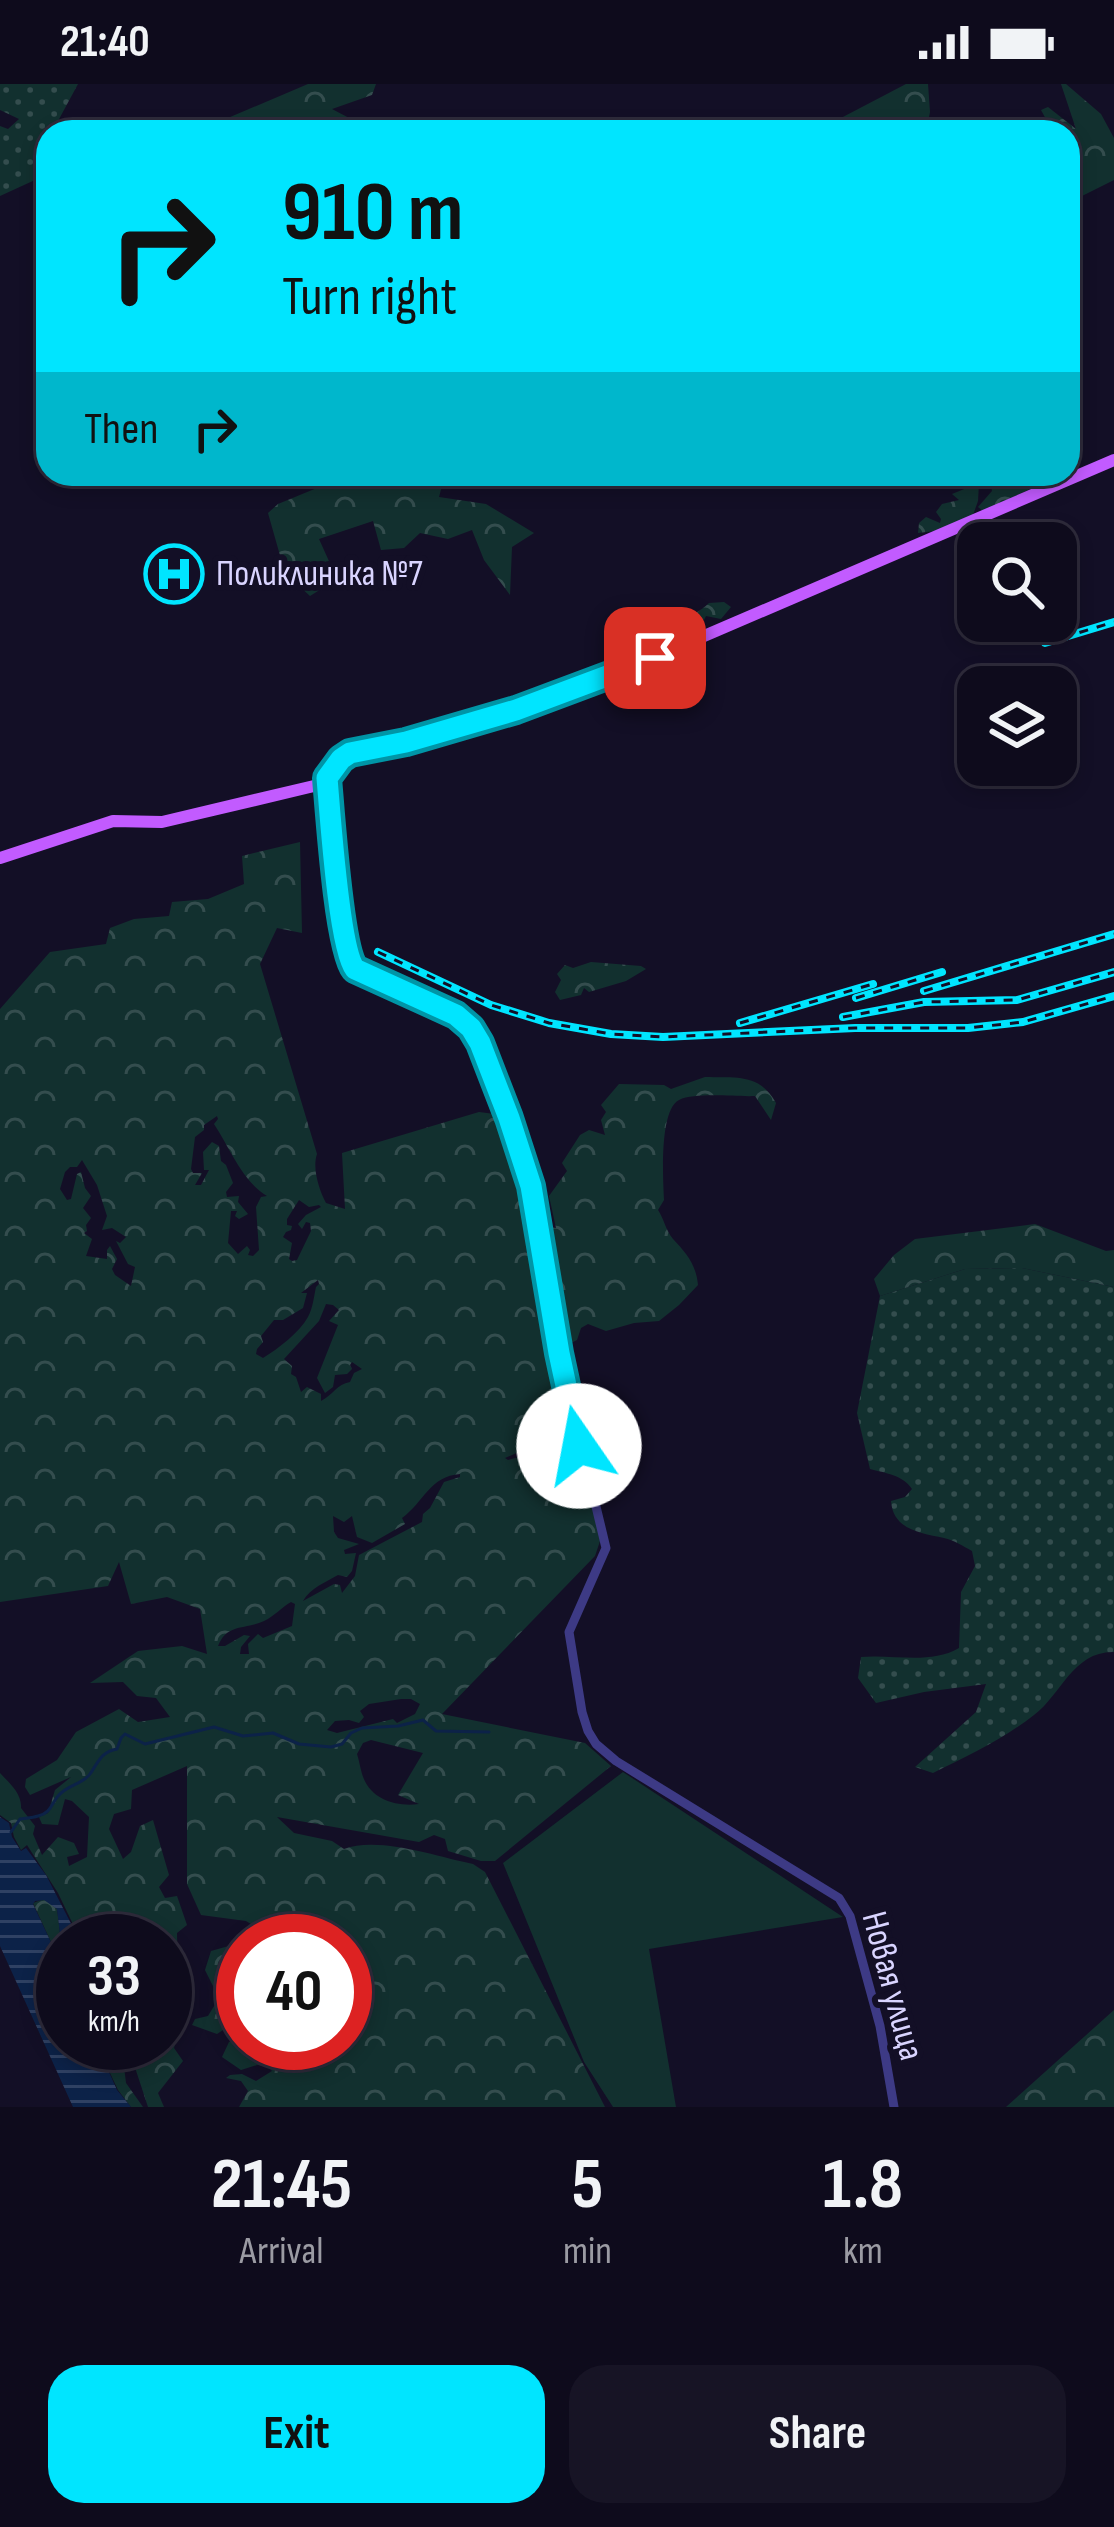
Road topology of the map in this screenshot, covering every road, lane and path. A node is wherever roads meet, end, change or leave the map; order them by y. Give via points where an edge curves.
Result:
1 (1114, 460) edge
2 (1080, 475) edge
3 (1056, 486) edge
4 (327, 778) junction
5 (0, 858) edge
6 (894, 2107) edge

1 - 2 main road
3 - 4 main road via 626,670 516,710 350,753
4 - 5 main road via 179,819 113,820
4 - 6 street, Новая улица via 349,961 471,1028 531,1186 559,1353 606,1548 568,1632 588,1731 616,1761 839,1898 880,2026

